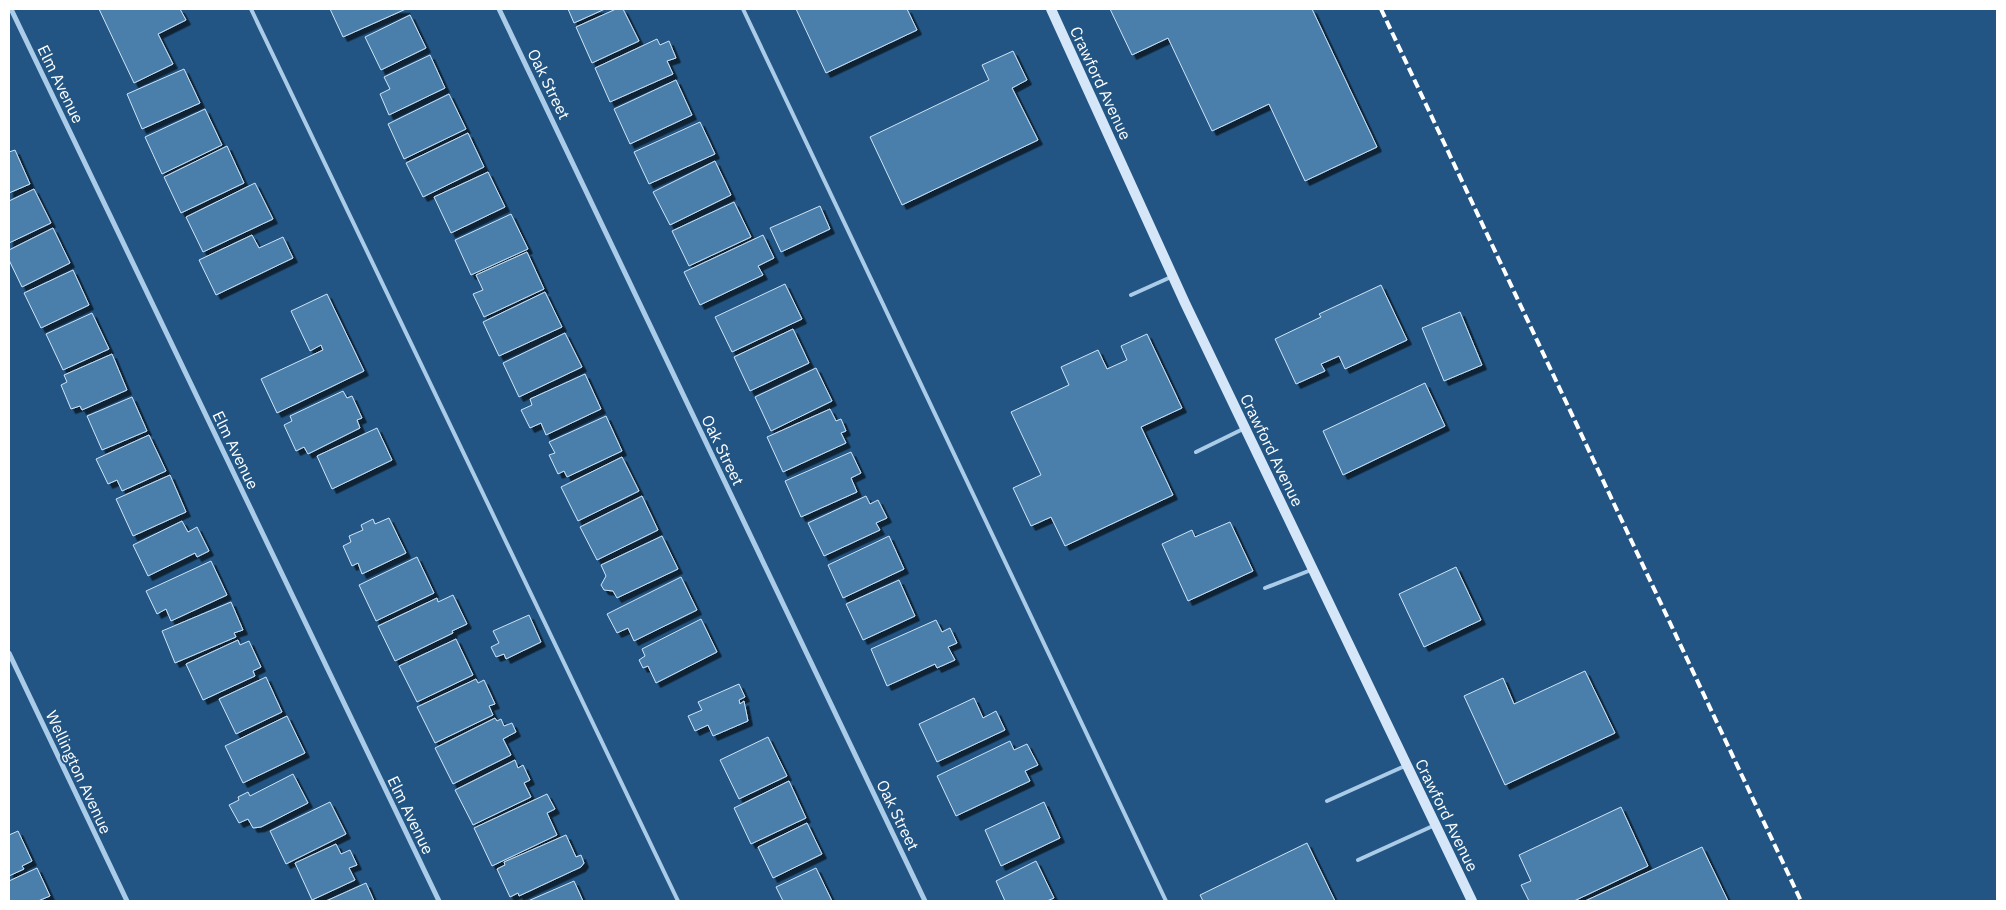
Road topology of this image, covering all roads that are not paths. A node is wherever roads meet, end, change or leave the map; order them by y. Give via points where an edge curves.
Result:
1 (11, 9) edge
2 (250, 9) edge
3 (499, 9) edge
4 (744, 9) edge
5 (1051, 9) edge
6 (1173, 276) junction
7 (1131, 295) dead end
8 (1245, 428) junction
9 (1196, 452) dead end
10 (1313, 569) junction
11 (1265, 588) dead end
12 (9, 653) edge
13 (1407, 765) junction
14 (1327, 801) dead end
15 (1435, 825) junction
16 (1358, 860) dead end
17 (127, 901) edge
18 (439, 901) edge
19 (678, 901) edge
20 (925, 901) edge
21 (1166, 901) edge
22 (1472, 901) edge

1 - 18 street, Elm Avenue
2 - 19 lane
3 - 20 street, Oak Street
4 - 21 lane
5 - 6 street, Crawford Avenue
6 - 7 lane
6 - 8 street, Crawford Avenue
8 - 9 lane
8 - 10 street, Crawford Avenue
10 - 11 lane
10 - 13 street, Crawford Avenue
12 - 17 street, Wellington Avenue
13 - 14 lane
13 - 15 street, Crawford Avenue
15 - 16 lane
15 - 22 street, Crawford Avenue

